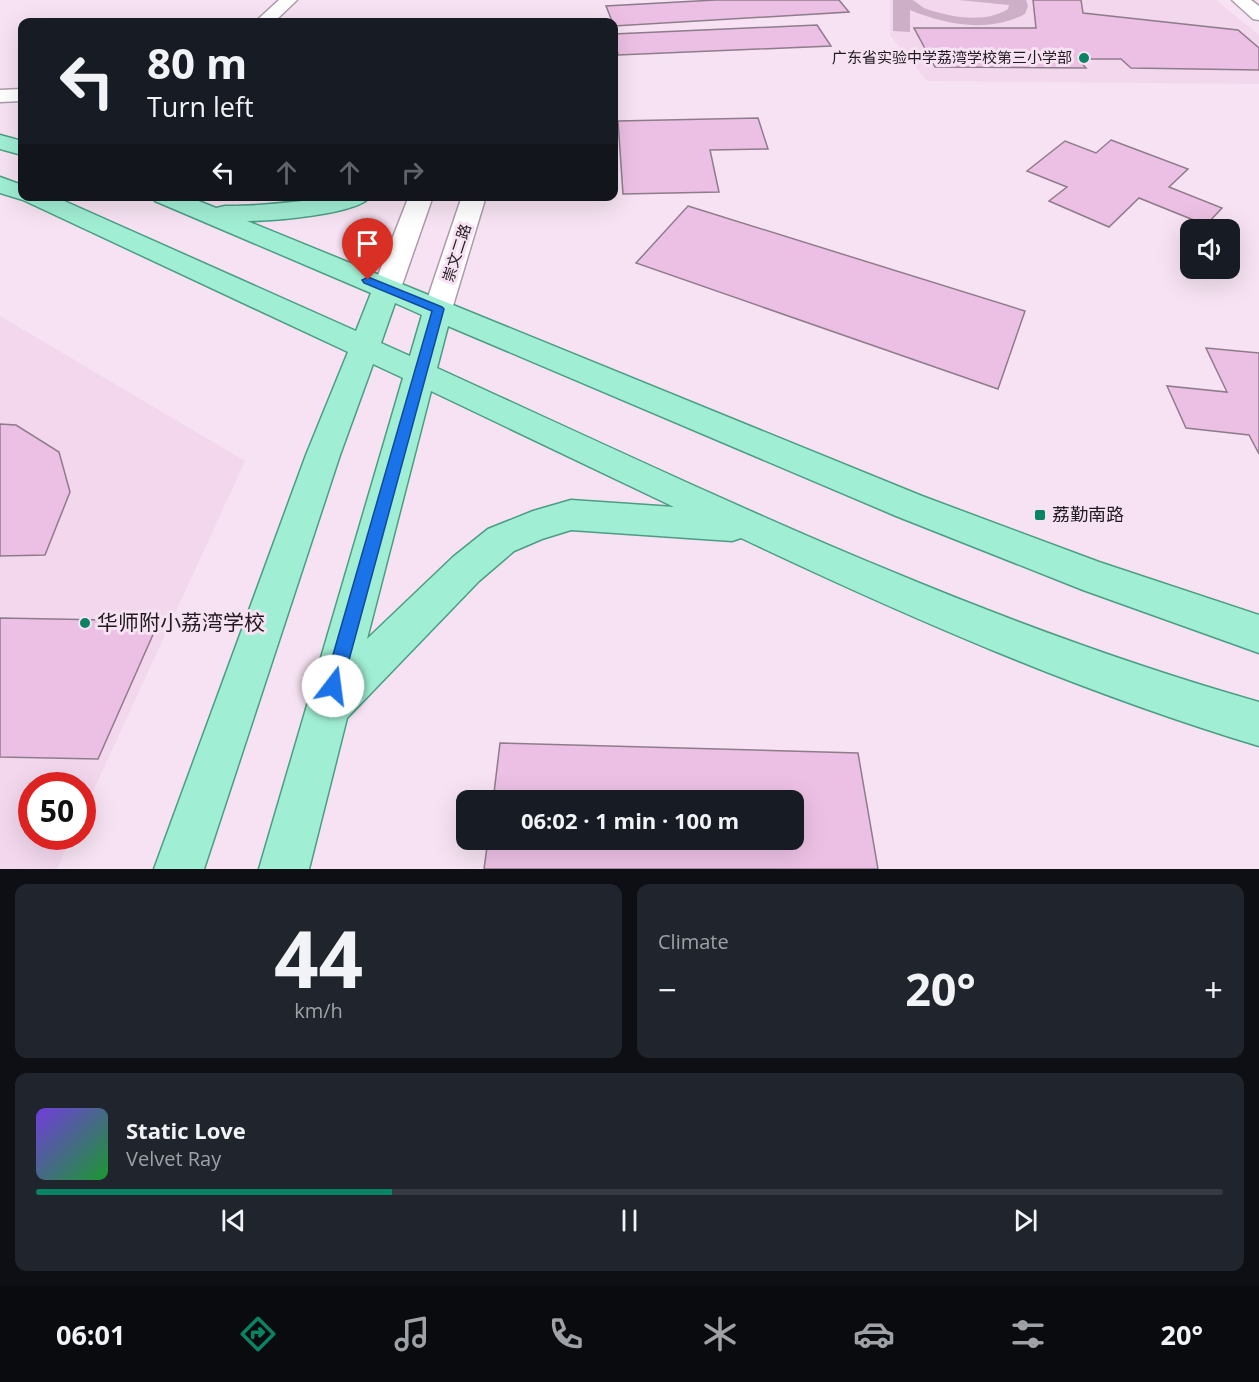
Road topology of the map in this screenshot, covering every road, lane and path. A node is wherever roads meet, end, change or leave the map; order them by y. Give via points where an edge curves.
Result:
1 (289, 0) edge
2 (1240, 0) edge
3 (1259, 15) edge
4 (269, 18) edge
5 (18, 94) edge
6 (0, 96) edge
7 (0, 142) edge
8 (18, 147) edge
9 (0, 184) edge
10 (18, 191) edge
11 (43, 201) edge
12 (177, 201) edge
13 (342, 201) edge
14 (419, 201) edge
15 (472, 201) edge
16 (202, 212) junction
17 (387, 288) junction
18 (438, 309) junction
19 (364, 348) junction
20 (420, 375) junction
21 (752, 527) junction
22 (1259, 633) edge
23 (327, 708) junction
24 (1259, 724) edge
25 (179, 869) edge
26 (284, 869) edge

1 - 4 street
2 - 3 street
5 - 6 street
7 - 8 main road
9 - 10 main road
11 - 19 main road
12 - 16 main road
13 - 16 main road via 272,215
14 - 17 street
15 - 18 street, 崇文二路
16 - 17 main road
17 - 18 main road
17 - 19 main road
18 - 20 main road
18 - 22 main road via 919,510 1097,578
19 - 20 main road
19 - 25 main road
20 - 21 main road
20 - 23 main road
21 - 23 main road via 571,515 532,526 501,540 466,569
21 - 24 main road via 1058,659 1193,706
23 - 26 main road

